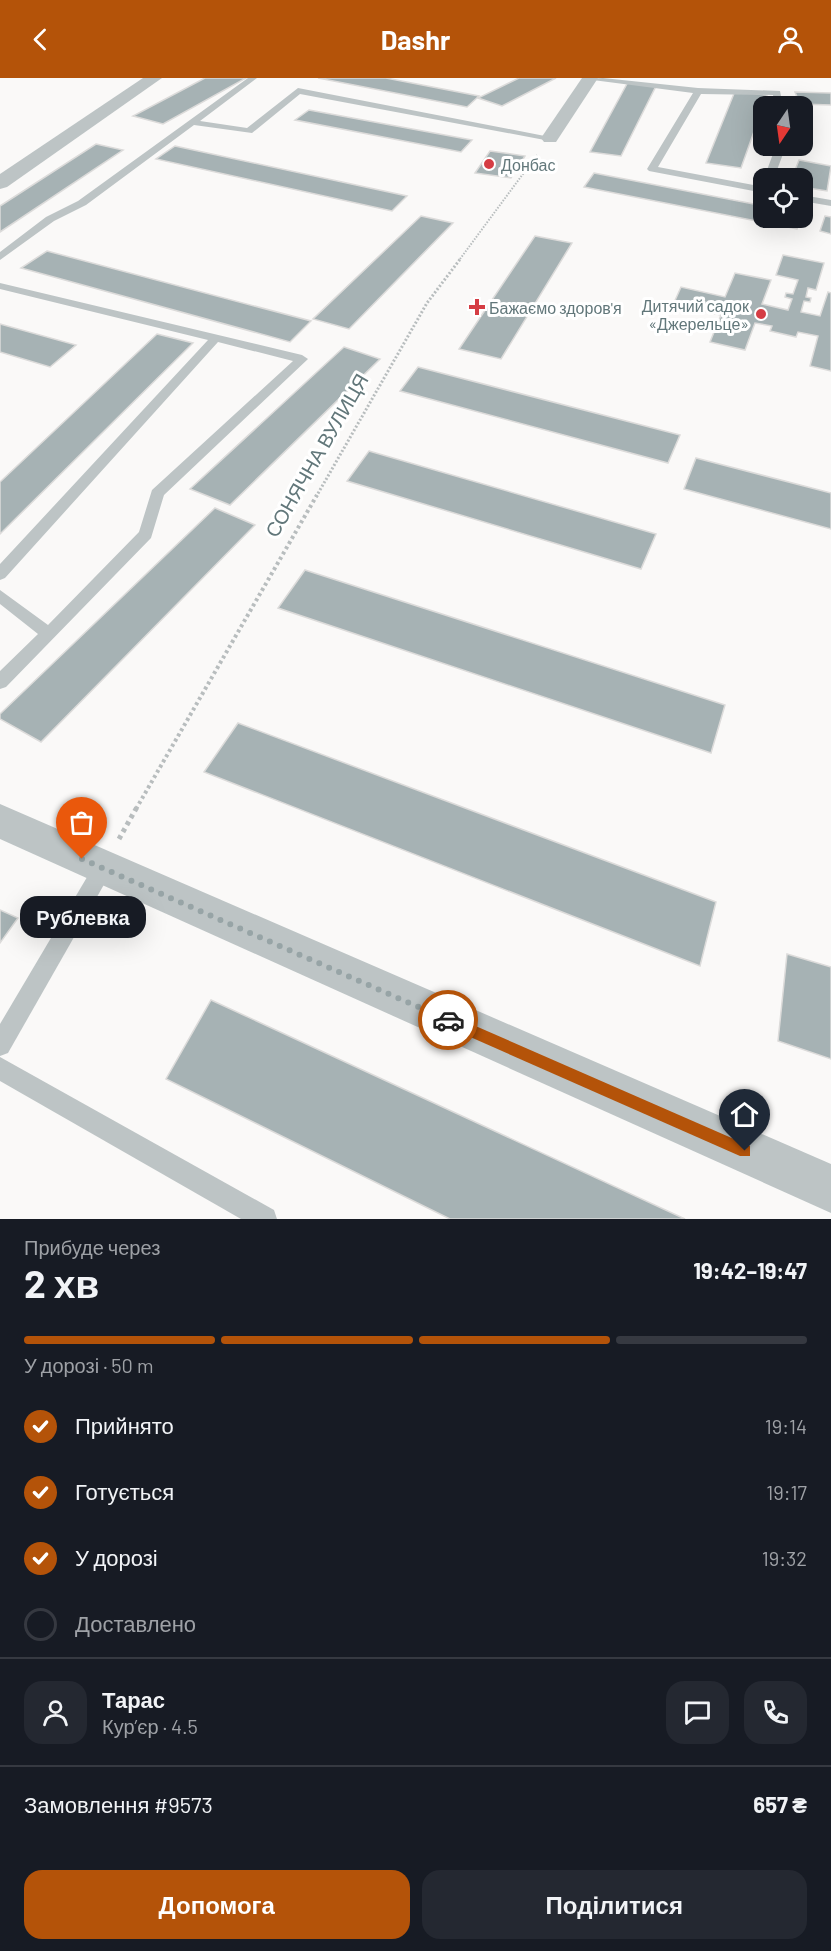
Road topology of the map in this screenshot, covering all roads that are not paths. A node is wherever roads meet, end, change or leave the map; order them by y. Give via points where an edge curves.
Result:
1 (154, 78) edge
2 (253, 78) edge
3 (589, 78) edge
4 (698, 91) junction
5 (777, 96) edge
6 (191, 122) junction
7 (550, 138) joint
8 (0, 183) edge
9 (753, 188) edge
10 (813, 200) edge
11 (831, 203) edge
12 (0, 257) edge
13 (0, 286) edge
14 (215, 339) junction
15 (0, 574) edge
16 (0, 596) edge
17 (49, 634) junction
18 (0, 682) edge
19 (0, 821) edge
20 (103, 868) junction
21 (0, 1045) edge
22 (0, 1068) edge
23 (831, 1189) edge
24 (265, 1219) edge

1 - 8 street
2 - 6 lane
3 - 4 lane
3 - 7 street
4 - 5 lane
4 - 9 lane via 652,169
6 - 7 lane via 249,131 298,91
6 - 12 lane via 82,203 50,219
10 - 11 lane
13 - 14 lane
14 - 15 lane
14 - 17 lane via 302,360 157,493 146,534
16 - 17 lane
17 - 18 lane
19 - 20 street
20 - 21 lane
20 - 23 street
22 - 24 lane

